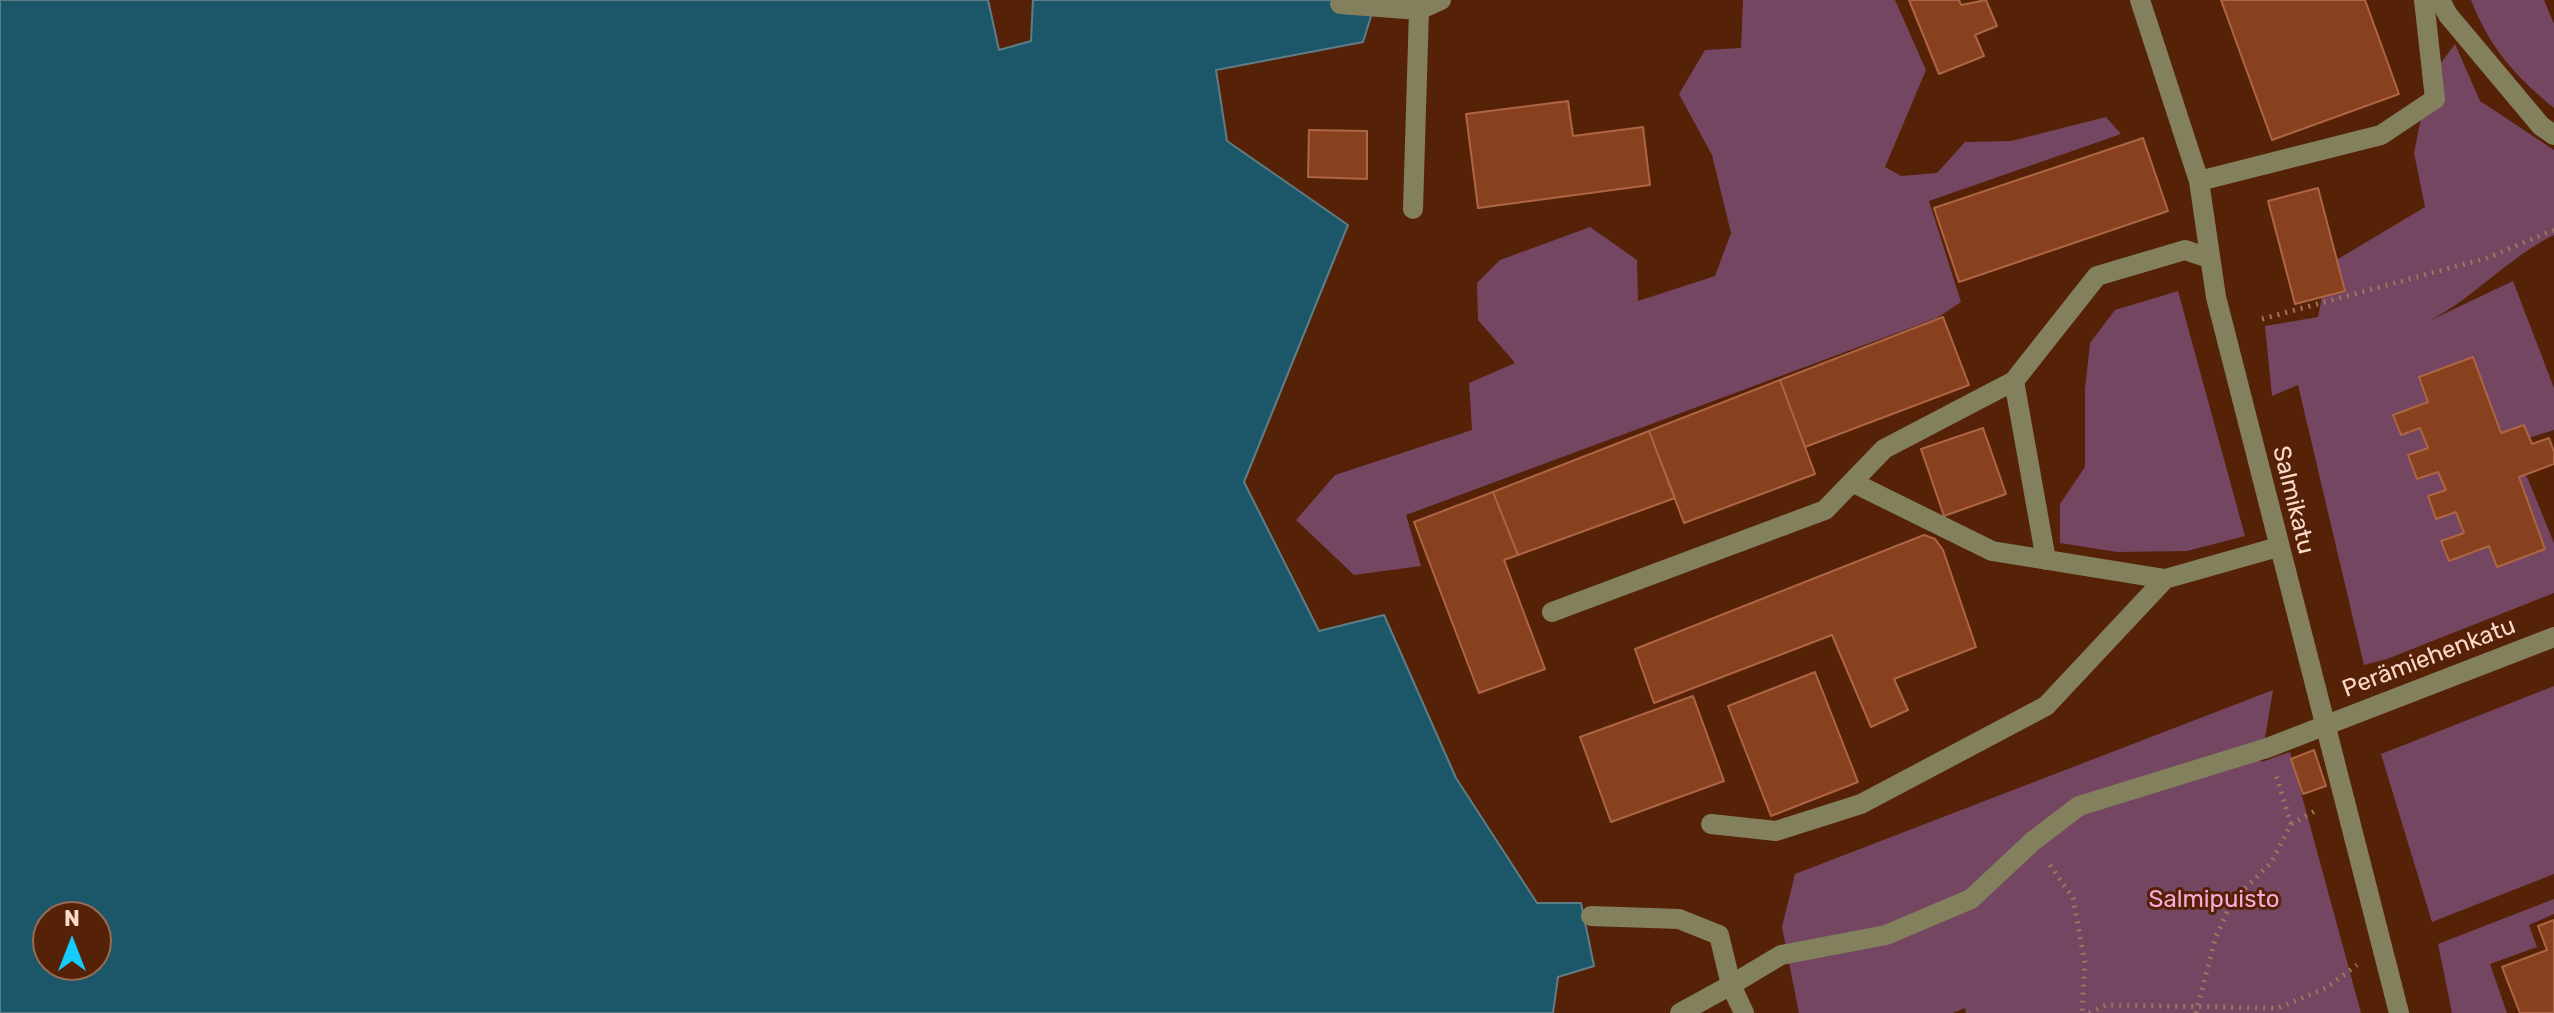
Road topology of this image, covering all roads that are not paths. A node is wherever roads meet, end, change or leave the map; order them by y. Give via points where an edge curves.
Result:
1 (1441, 0) edge
2 (2140, 0) edge
3 (2424, 0) edge
4 (2440, 0) edge
5 (1340, 4) dead end
6 (1419, 10) junction
7 (2554, 135) edge
8 (2199, 181) junction
9 (1413, 209) dead end
10 (2209, 258) junction
11 (2014, 381) junction
12 (1852, 482) junction
13 (2278, 547) junction
14 (2046, 560) junction
15 (2165, 579) junction
16 (1552, 612) dead end
17 (2554, 637) edge
18 (2323, 727) junction
19 (1711, 824) dead end
20 (1591, 916) dead end
21 (1731, 985) junction
22 (1680, 1013) edge
23 (1744, 1013) edge
24 (2399, 1013) edge

1 - 6 street
2 - 8 street, Salmikatu
3 - 8 street via 2435,99 2381,135
4 - 7 street via 2541,126
5 - 6 street
6 - 9 street
8 - 10 street, Salmikatu
10 - 11 street via 2185,250 2097,276
10 - 13 street, Salmikatu
11 - 12 street via 1884,449
11 - 14 street
12 - 14 street via 1992,551
12 - 16 street via 1825,510
13 - 15 street
13 - 18 street, Salmikatu
14 - 15 street
15 - 19 street via 2046,706 1861,804 1776,831
17 - 18 street, Perämiehenkatu
18 - 21 street, Perämiehenkatu via 2079,806 1971,899 1886,935 1781,955
18 - 24 street, Salmikatu
20 - 21 street via 1679,919 1719,935
21 - 22 street, Perämiehenkatu
21 - 23 street

